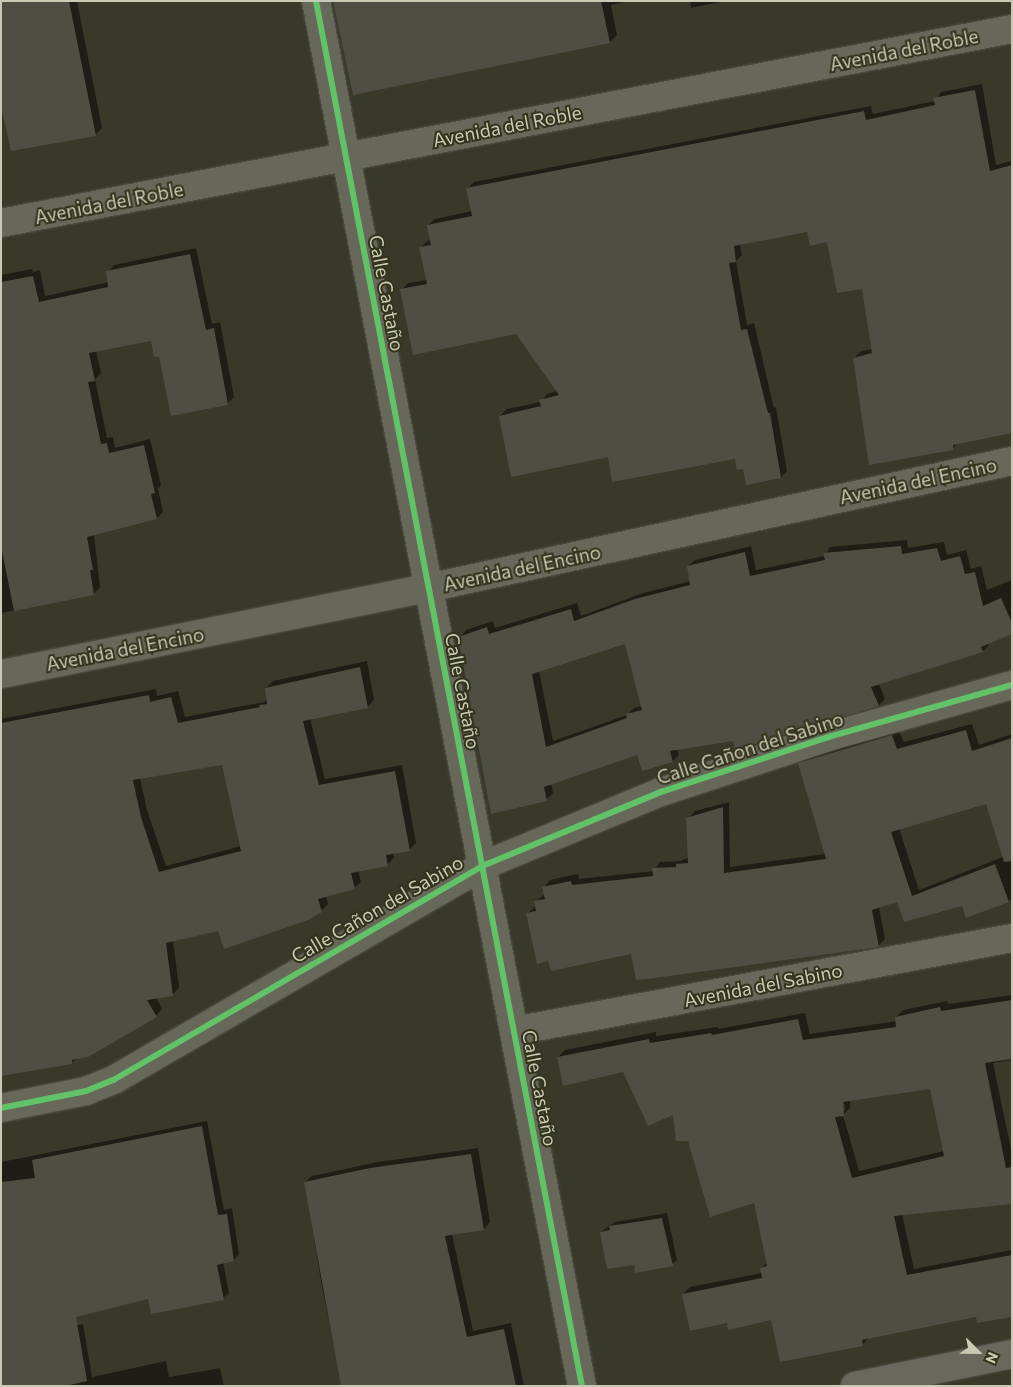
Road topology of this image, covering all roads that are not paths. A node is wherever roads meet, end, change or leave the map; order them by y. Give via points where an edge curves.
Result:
1 (316, 1) edge
2 (1012, 29) edge
3 (346, 157) junction
4 (1, 224) edge
5 (1012, 461) edge
6 (428, 588) junction
7 (1, 674) edge
8 (1012, 685) edge
9 (482, 866) junction
10 (1012, 938) edge
11 (514, 1031) junction
12 (1, 1108) edge
13 (1012, 1354) edge
14 (582, 1386) edge
15 (855, 1386) edge

1 - 3 street, Calle Castaño
2 - 3 street, Avenida del Roble
3 - 4 street, Avenida del Roble
3 - 6 street, Calle Castaño
5 - 6 street, Avenida del Encino
6 - 7 street, Avenida del Encino
6 - 9 street, Calle Castaño
8 - 9 street, Calle Cañon del Sabino via 828,737 660,792
9 - 11 street, Calle Castaño
9 - 12 street, Calle Cañon del Sabino via 138,1066 86,1091
10 - 11 street, Avenida del Sabino
11 - 14 street, Calle Castaño
13 - 15 main road

